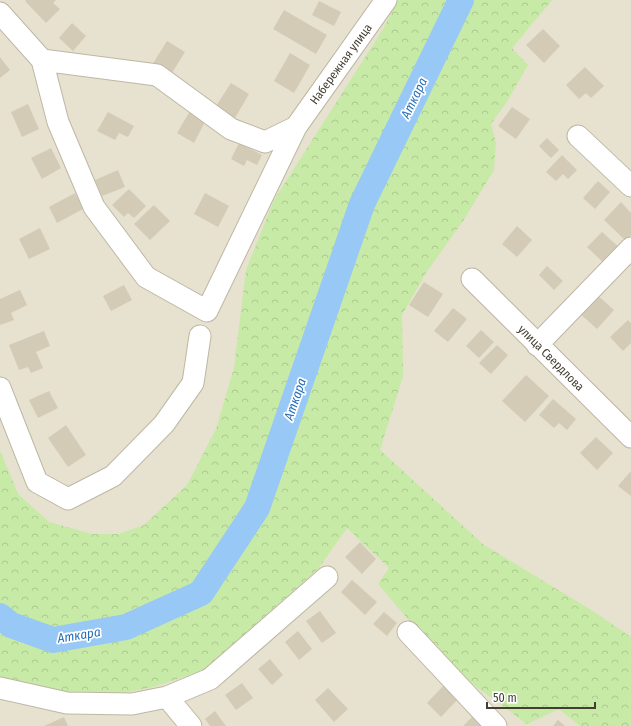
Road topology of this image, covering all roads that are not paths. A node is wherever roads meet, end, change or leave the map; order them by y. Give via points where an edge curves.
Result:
1 (386, 0) edge
2 (0, 13) edge
3 (42, 60) junction
4 (296, 127) junction
5 (578, 136) dead end
6 (631, 186) edge
7 (631, 248) edge
8 (472, 279) dead end
9 (200, 336) dead end
10 (537, 345) junction
11 (0, 388) edge
12 (631, 437) edge
13 (327, 577) dead end
14 (408, 632) dead end
15 (0, 688) edge
16 (167, 697) junction
17 (191, 726) edge
18 (496, 726) edge

1 - 4 street, Набережная улица
2 - 3 street
3 - 4 street via 157,75 231,129 265,142
3 - 4 street, Набережная улица via 58,122 94,207 146,277 207,311
5 - 6 street
7 - 10 street
8 - 10 street, улица Свердлова
9 - 11 street via 193,383 164,424 113,476 68,499 37,482
10 - 12 street, улица Свердлова
13 - 16 street via 210,678
14 - 18 street
15 - 16 street via 67,703 132,704
16 - 17 street

